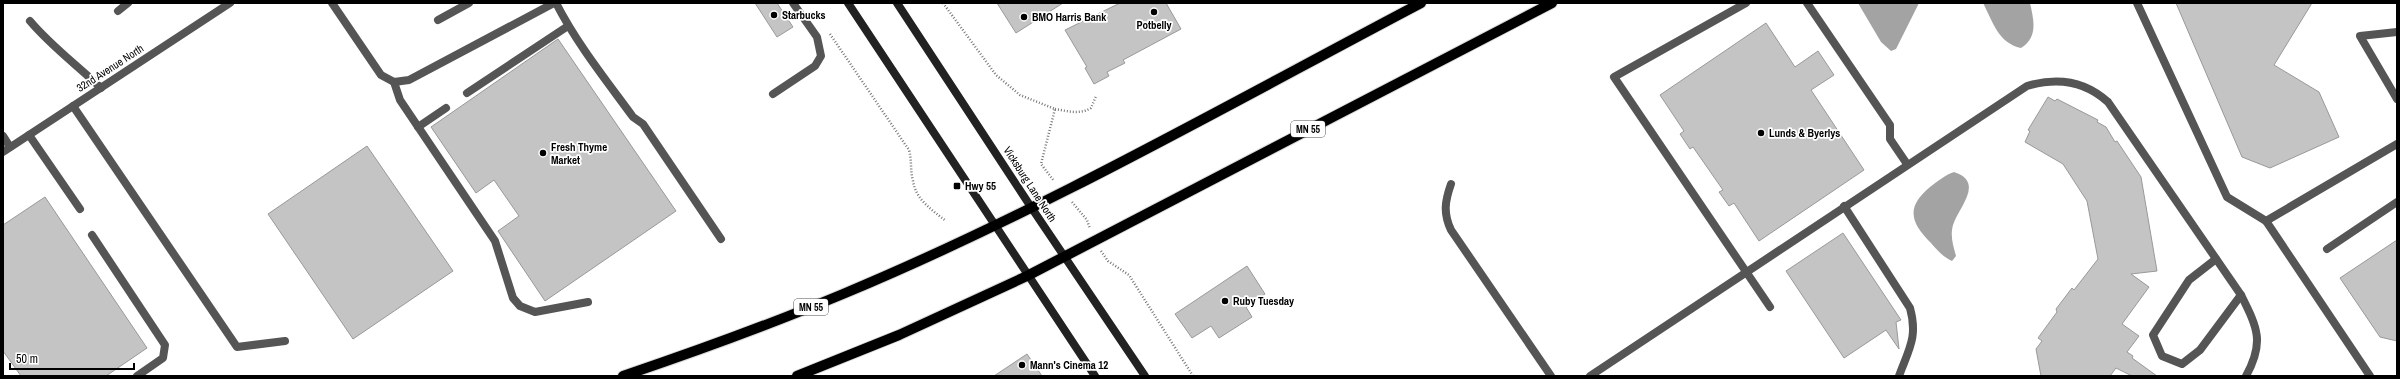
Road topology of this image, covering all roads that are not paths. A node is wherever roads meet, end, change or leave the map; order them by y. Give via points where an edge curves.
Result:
1 (128, 3) edge
2 (230, 3) edge
3 (332, 3) edge
4 (469, 3) edge
5 (555, 3) edge
6 (793, 3) edge
7 (848, 3) edge
8 (897, 3) edge
9 (1421, 3) edge
10 (1552, 3) edge
11 (1746, 3) edge
12 (1807, 3) edge
13 (2137, 3) edge
14 (118, 11) dead end
15 (30, 20) dead end
16 (438, 20) dead end
17 (568, 26) junction
18 (2397, 32) edge
19 (394, 82) junction
20 (100, 88) junction
21 (467, 93) dead end
22 (773, 94) dead end
23 (2397, 99) edge
24 (73, 106) junction
25 (446, 108) dead end
26 (418, 127) junction
27 (29, 135) junction
28 (3, 136) edge
29 (2397, 144) edge
30 (10, 148) junction
31 (3, 152) edge
32 (1906, 164) junction
33 (1451, 184) dead end
34 (2397, 202) edge
35 (1844, 206) junction
36 (1031, 207) junction
37 (80, 209) dead end
38 (2266, 221) junction
39 (994, 225) junction
40 (92, 234) dead end
41 (721, 238) dead end
42 (2327, 249) dead end
43 (1064, 256) junction
44 (2216, 259) junction
45 (1746, 272) junction
46 (1027, 276) junction
47 (2241, 295) junction
48 (588, 302) dead end
49 (1770, 307) dead end
50 (285, 342) dead end
51 (137, 376) edge
52 (623, 376) edge
53 (797, 376) edge
54 (1095, 376) edge
55 (1145, 376) edge
56 (1551, 376) edge
57 (1590, 376) edge
58 (1899, 376) edge
59 (2246, 376) edge
60 (2370, 376) edge

1 - 14 street
2 - 20 street, 32nd Avenue North
3 - 19 street via 381,75
4 - 16 street
5 - 17 street
5 - 19 street via 409,80
6 - 22 street via 817,37 821,56 815,66
7 - 39 main road
8 - 36 main road, Vicksburg Lane North
9 - 36 main road, MN 55
10 - 43 main road, MN 55
11 - 45 street via 1614,76
12 - 32 street via 1890,125 1890,139
13 - 38 street via 2227,196
15 - 20 street via 48,42
17 - 21 street
17 - 41 street via 632,117 643,124
18 - 23 street via 2360,36
19 - 26 street via 400,100
20 - 24 street, 32nd Avenue North
24 - 27 street, 32nd Avenue North
24 - 50 street via 238,347
25 - 26 street
26 - 48 street via 495,241 513,298 520,306 535,312
27 - 30 street, 32nd Avenue North
27 - 37 street
28 - 30 street
29 - 38 street
30 - 31 street, 32nd Avenue North
32 - 35 street
32 - 44 street via 2027,86 2055,80 2084,86 2098,92 2108,102
33 - 56 street via 1445,202 1445,218 1450,230
34 - 42 street
35 - 45 street
35 - 58 street via 1910,308 1915,324 1914,335
36 - 39 main road, MN 55
36 - 43 main road, Vicksburg Lane North
38 - 60 street
39 - 46 main road
39 - 52 main road, MN 55 via 845,293 737,337
40 - 51 street via 165,345 163,358
43 - 46 main road, MN 55
43 - 55 main road, Vicksburg Lane North
44 - 47 street
44 - 47 street via 2189,280 2154,335 2162,356 2182,364 2194,355
45 - 49 street
45 - 57 street
46 - 53 main road, MN 55 via 899,335
46 - 54 main road
47 - 59 street via 2257,327 2258,345 2255,360

